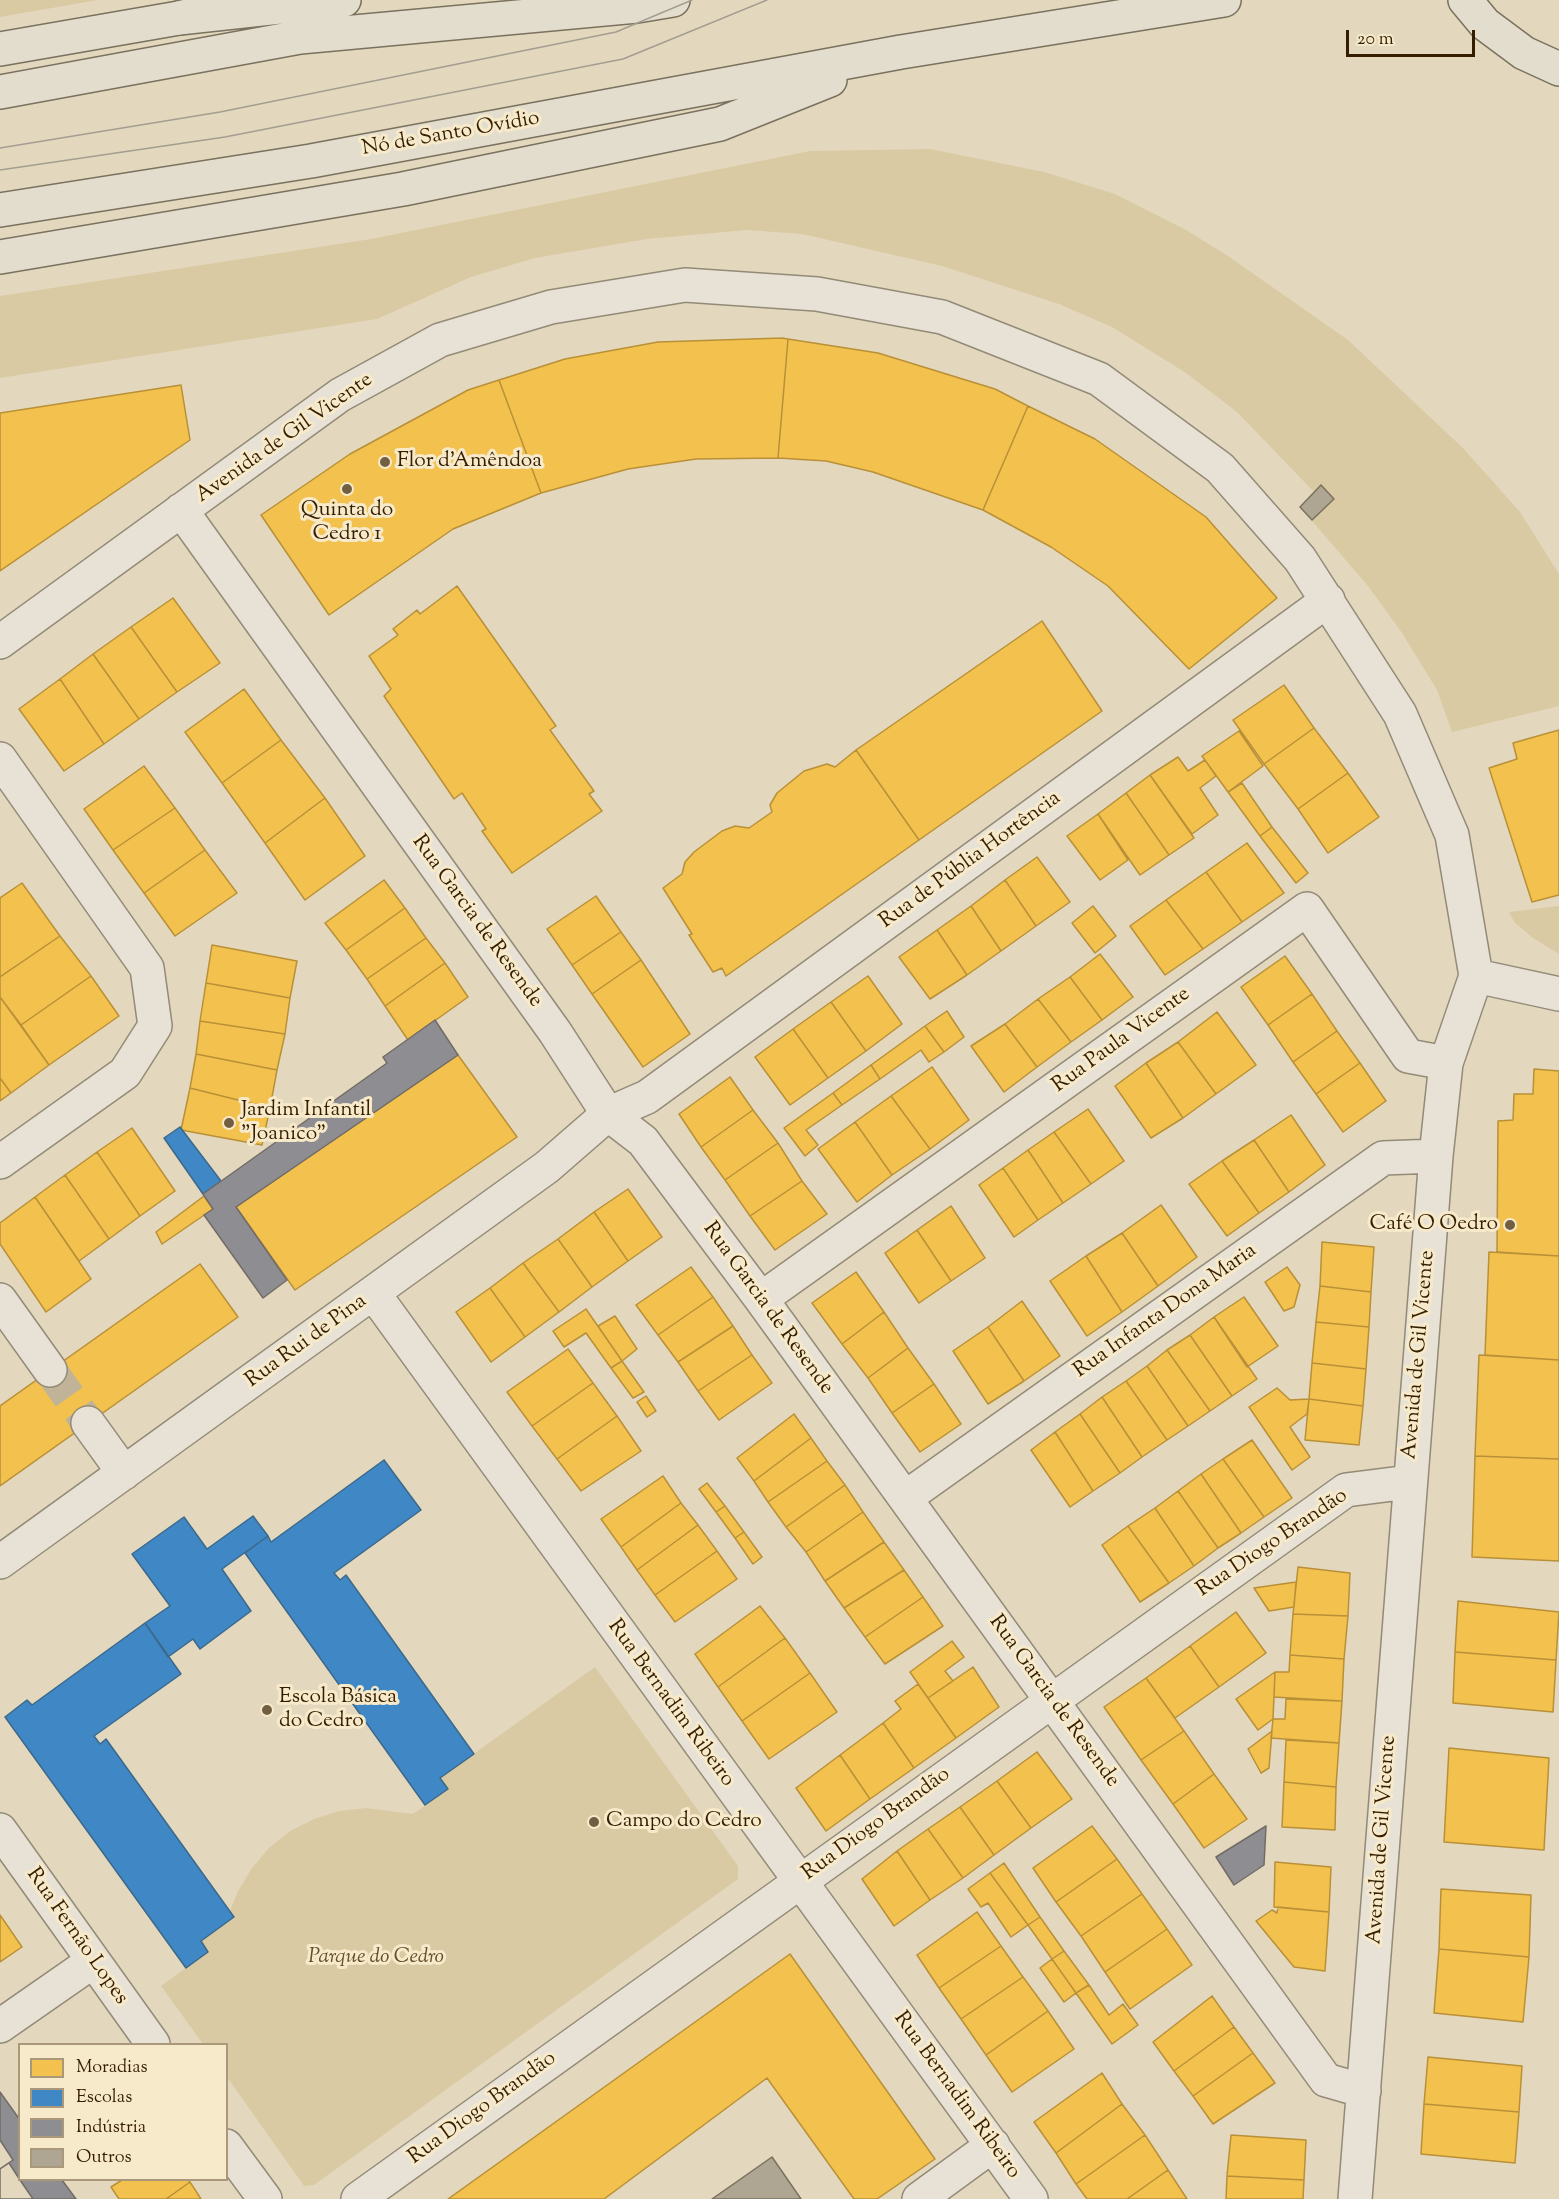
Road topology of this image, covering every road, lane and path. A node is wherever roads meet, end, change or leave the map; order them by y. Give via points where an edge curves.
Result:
1 (251, 0) edge
2 (344, 0) edge
3 (538, 0) edge
4 (673, 0) edge
5 (1224, 0) edge
6 (1465, 0) edge
7 (637, 6) junction
8 (179, 18) junction
9 (0, 49) edge
10 (901, 52) junction
11 (1559, 69) edge
12 (0, 92) edge
13 (0, 210) edge
14 (0, 258) edge
15 (182, 510) junction
16 (1328, 600) junction
17 (0, 642) edge
18 (0, 759) edge
19 (1476, 976) junction
20 (1559, 994) edge
21 (1446, 1063) junction
22 (608, 1114) junction
23 (1436, 1156) junction
24 (0, 1162) edge
25 (374, 1294) junction
26 (761, 1299) junction
27 (0, 1300) edge
28 (50, 1370) tunnel mouth
29 (88, 1423) tunnel mouth
30 (124, 1473) junction
31 (1409, 1482) junction
32 (905, 1498) junction
33 (0, 1562) edge
34 (1052, 1699) junction
35 (0, 1830) edge
36 (799, 1881) junction
37 (92, 1962) junction
38 (0, 2026) edge
39 (152, 2043) edge
40 (1364, 2091) junction
41 (993, 2145) junction
42 (228, 2149) edge
43 (265, 2199) edge
44 (358, 2199) edge
45 (919, 2199) edge
46 (1031, 2199) edge
47 (1355, 2199) edge

1 - 8 main road
2 - 8 main road
3 - 7 main road
4 - 7 main road
5 - 10 main road
6 - 11 main road via 1485,24 1524,53
7 - 12 main road via 300,37
8 - 9 main road
10 - 13 main road, Nó de Santo Ovídio via 311,161
10 - 14 main road via 720,124 403,189
15 - 16 street, Avenida de Gil Vicente via 340,395 440,340 551,307 685,285 817,294 942,317 1099,379 1220,468 1300,559
15 - 17 street, Avenida de Gil Vicente
15 - 22 street, Rua Garcia de Resende via 555,1032
16 - 19 street, Avenida de Gil Vicente via 1400,714 1452,836
16 - 22 street, Rua de Públia Hortência via 656,1091
18 - 24 street via 147,968 155,1026 125,1073
19 - 20 street
19 - 21 street, Avenida de Gil Vicente
21 - 23 street, Avenida de Gil Vicente
21 - 26 street, Rua Paula Vicente via 1408,1056 1307,909
22 - 25 street, Rua Rui de Pina via 547,1167
22 - 26 street, Rua Garcia de Resende via 643,1141
23 - 31 street, Avenida de Gil Vicente
23 - 32 street, Rua Infanta Dona Maria via 1383,1158
25 - 30 street, Rua Rui de Pina
25 - 36 street, Rua Bernadim Ribeiro
26 - 32 street, Rua Garcia de Resende
27 - 28 street
29 - 30 street
30 - 33 street, Rua Rui de Pina
31 - 34 street, Rua Diogo Brandão via 1346,1490
31 - 40 street, Avenida de Gil Vicente
32 - 34 street, Rua Garcia de Resende
34 - 36 street, Rua Diogo Brandão
34 - 40 street, Rua Garcia de Resende via 1326,2080
35 - 37 street, Rua Fernão Lopes
36 - 41 street, Rua Bernadim Ribeiro
36 - 44 street, Rua Diogo Brandão
37 - 38 street
37 - 39 street, Rua Fernão Lopes
40 - 47 street, Avenida de Gil Vicente
41 - 45 street
41 - 46 street, Rua Bernadim Ribeiro
42 - 43 street

